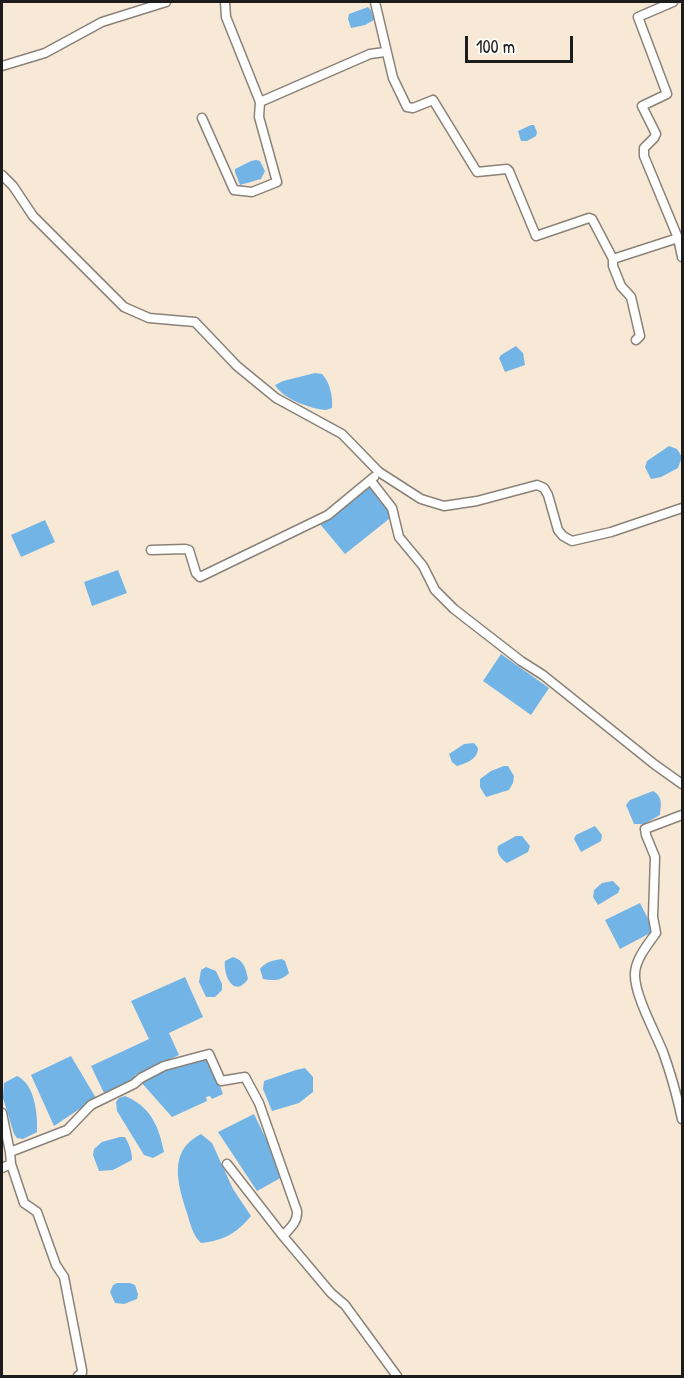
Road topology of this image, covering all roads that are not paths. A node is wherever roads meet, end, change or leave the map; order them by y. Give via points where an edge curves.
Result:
1 (166, 2) edge
2 (225, 2) edge
3 (375, 2) edge
4 (673, 2) edge
5 (385, 52) junction
6 (2, 66) edge
7 (260, 102) junction
8 (202, 118) dead end
9 (2, 175) edge
10 (678, 238) junction
11 (682, 257) edge
12 (612, 259) junction
13 (636, 340) dead end
14 (378, 472) junction
15 (371, 481) junction
16 (682, 508) edge
17 (151, 550) dead end
18 (682, 784) edge
19 (682, 815) edge
20 (2, 1113) edge
21 (682, 1119) edge
22 (10, 1152) junction
23 (11, 1164) junction
24 (227, 1164) dead end
25 (2, 1168) edge
26 (283, 1236) junction
27 (78, 1377) edge
28 (397, 1377) edge

1 - 6 street via 102,22 45,52
2 - 7 street via 226,17
3 - 5 street
4 - 10 street via 638,16 667,94 642,106 656,134 644,148 644,156
5 - 7 street via 370,54
5 - 12 street via 407,107 433,100 477,172 509,171 536,236 589,218
7 - 8 street via 259,117 277,182 252,192 234,190
9 - 14 street via 33,216 124,307 148,318 195,322 237,366 276,398 342,434
10 - 11 street
10 - 12 street
12 - 13 street via 621,286 633,304 640,336
14 - 15 street
14 - 16 street via 422,499 444,506 537,485 549,495 558,530 572,540 611,532
15 - 17 street via 328,515 200,577 189,550
15 - 18 street via 392,508 399,537 423,566 435,590 454,609
19 - 21 street via 645,830 656,856 656,933 634,975
20 - 22 street
22 - 23 street
22 - 26 street via 67,1130 91,1105 164,1066 209,1054 221,1081 245,1077 259,1103 297,1211 296,1221
23 - 25 street
23 - 27 street via 24,1203 37,1212 56,1266 64,1277 82,1370
24 - 26 street
26 - 28 street via 345,1305

